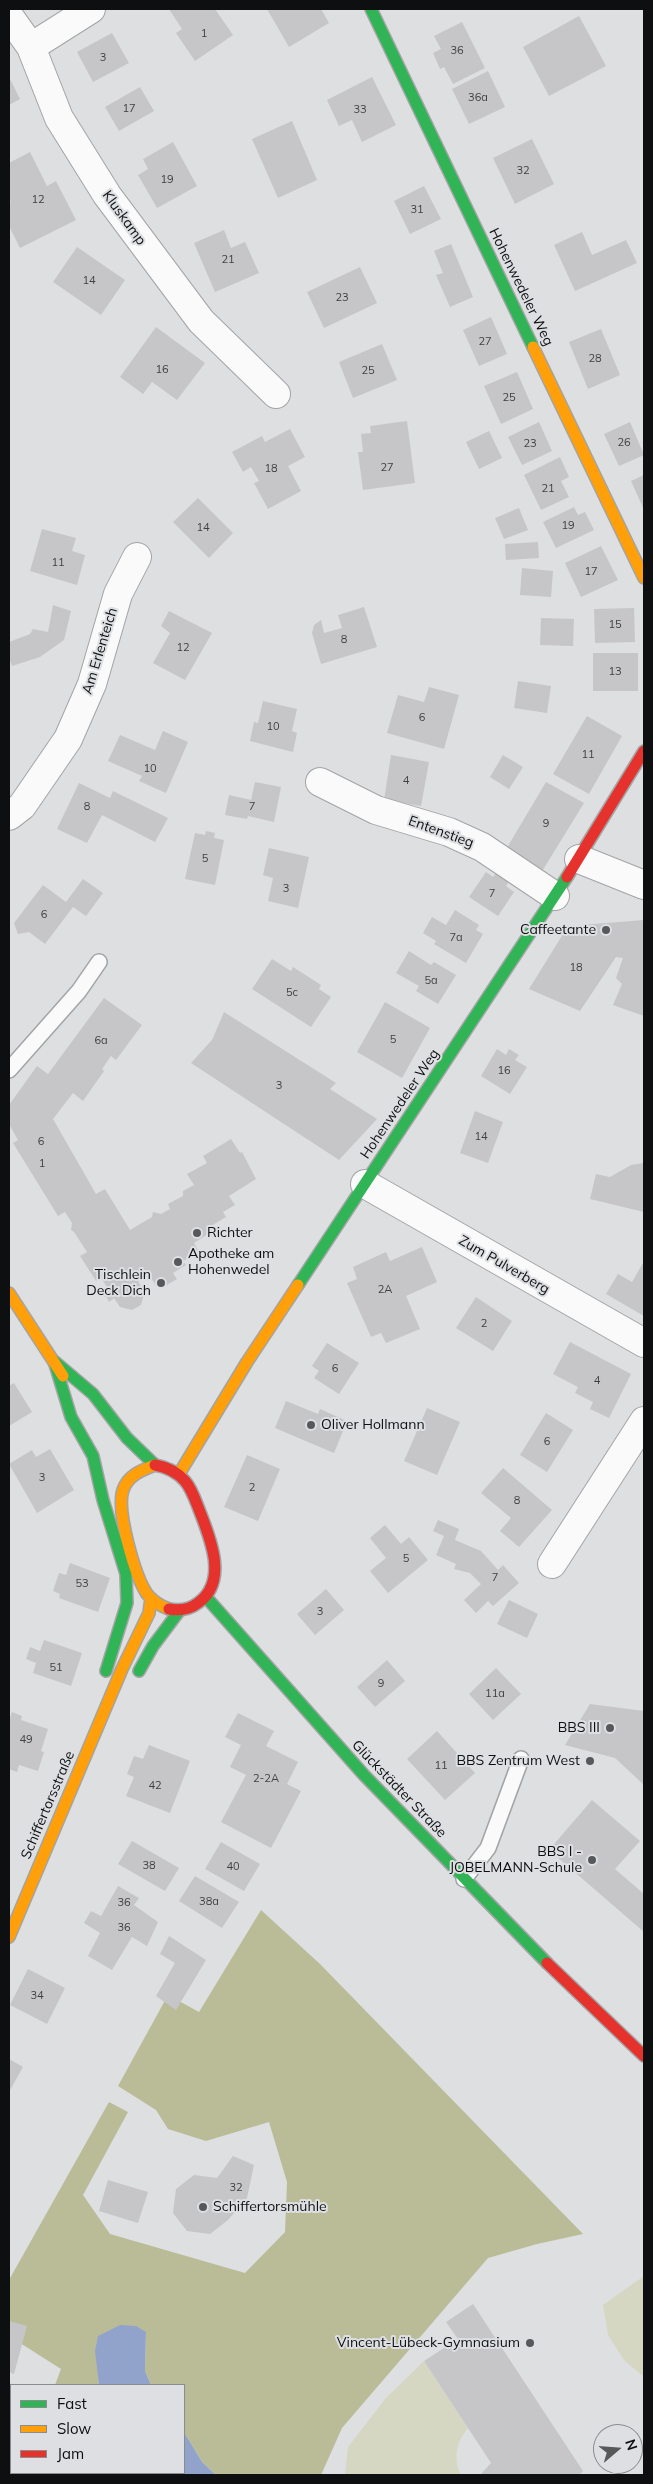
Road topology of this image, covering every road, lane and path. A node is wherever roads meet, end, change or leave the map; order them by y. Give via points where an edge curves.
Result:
1 (91, 9) edge
2 (371, 9) edge
3 (9, 16) edge
4 (31, 47) junction
5 (276, 394) dead end
6 (137, 557) dead end
7 (644, 578) edge
8 (644, 751) edge
9 (320, 782) dead end
10 (9, 816) edge
11 (579, 859) junction
12 (644, 885) edge
13 (555, 896) junction
14 (99, 962) dead end
15 (9, 1070) edge
16 (365, 1184) junction
17 (9, 1293) edge
18 (644, 1343) edge
19 (54, 1361) junction
20 (78, 1401) dead end
21 (644, 1421) edge
22 (155, 1465) junction
23 (121, 1471) dead end
24 (179, 1474) junction
25 (126, 1483) junction
26 (552, 1564) dead end
27 (206, 1597) junction
28 (151, 1598) junction
29 (180, 1610) junction
30 (104, 1712) junction
31 (521, 1759) dead end
32 (464, 1879) junction
33 (9, 1937) edge
34 (644, 2056) edge

1 - 4 street
2 - 7 main road, Hohenwedeler Weg
3 - 4 street, Kluskamp
4 - 5 street, Kluskamp via 58,118 107,195 201,322
6 - 10 street, Am Erlenteich via 118,594 92,684 68,739 22,806
8 - 11 main road, Hohenwedeler Weg
9 - 13 street, Entenstieg via 376,810 449,832 482,847
11 - 12 street
11 - 13 main road, Hohenwedeler Weg
13 - 16 main road, Hohenwedeler Weg
14 - 15 lane via 79,991
16 - 18 street, Zum Pulverberg
16 - 24 main road, Hohenwedeler Weg
17 - 19 main road
19 - 20 main road
19 - 22 main road via 93,1394 127,1438
19 - 30 main road via 71,1417 93,1456 126,1574 127,1603 107,1665
21 - 26 street
22 - 24 main road
22 - 25 main road via 144,1468
23 - 25 main road
24 - 27 main road via 193,1496 214,1559 213,1586
25 - 28 main road via 121,1494 122,1520 141,1582
27 - 29 main road via 188,1609
27 - 32 main road, Glückstädter Straße via 386,1800
28 - 29 main road via 170,1610
28 - 30 main road, Schiffertorsstraße via 149,1613
29 - 30 main road, Schiffertorsstraße via 132,1681
30 - 33 main road, Schiffertorsstraße
31 - 32 lane via 488,1848
32 - 34 main road, Glückstädter Straße via 558,1975

